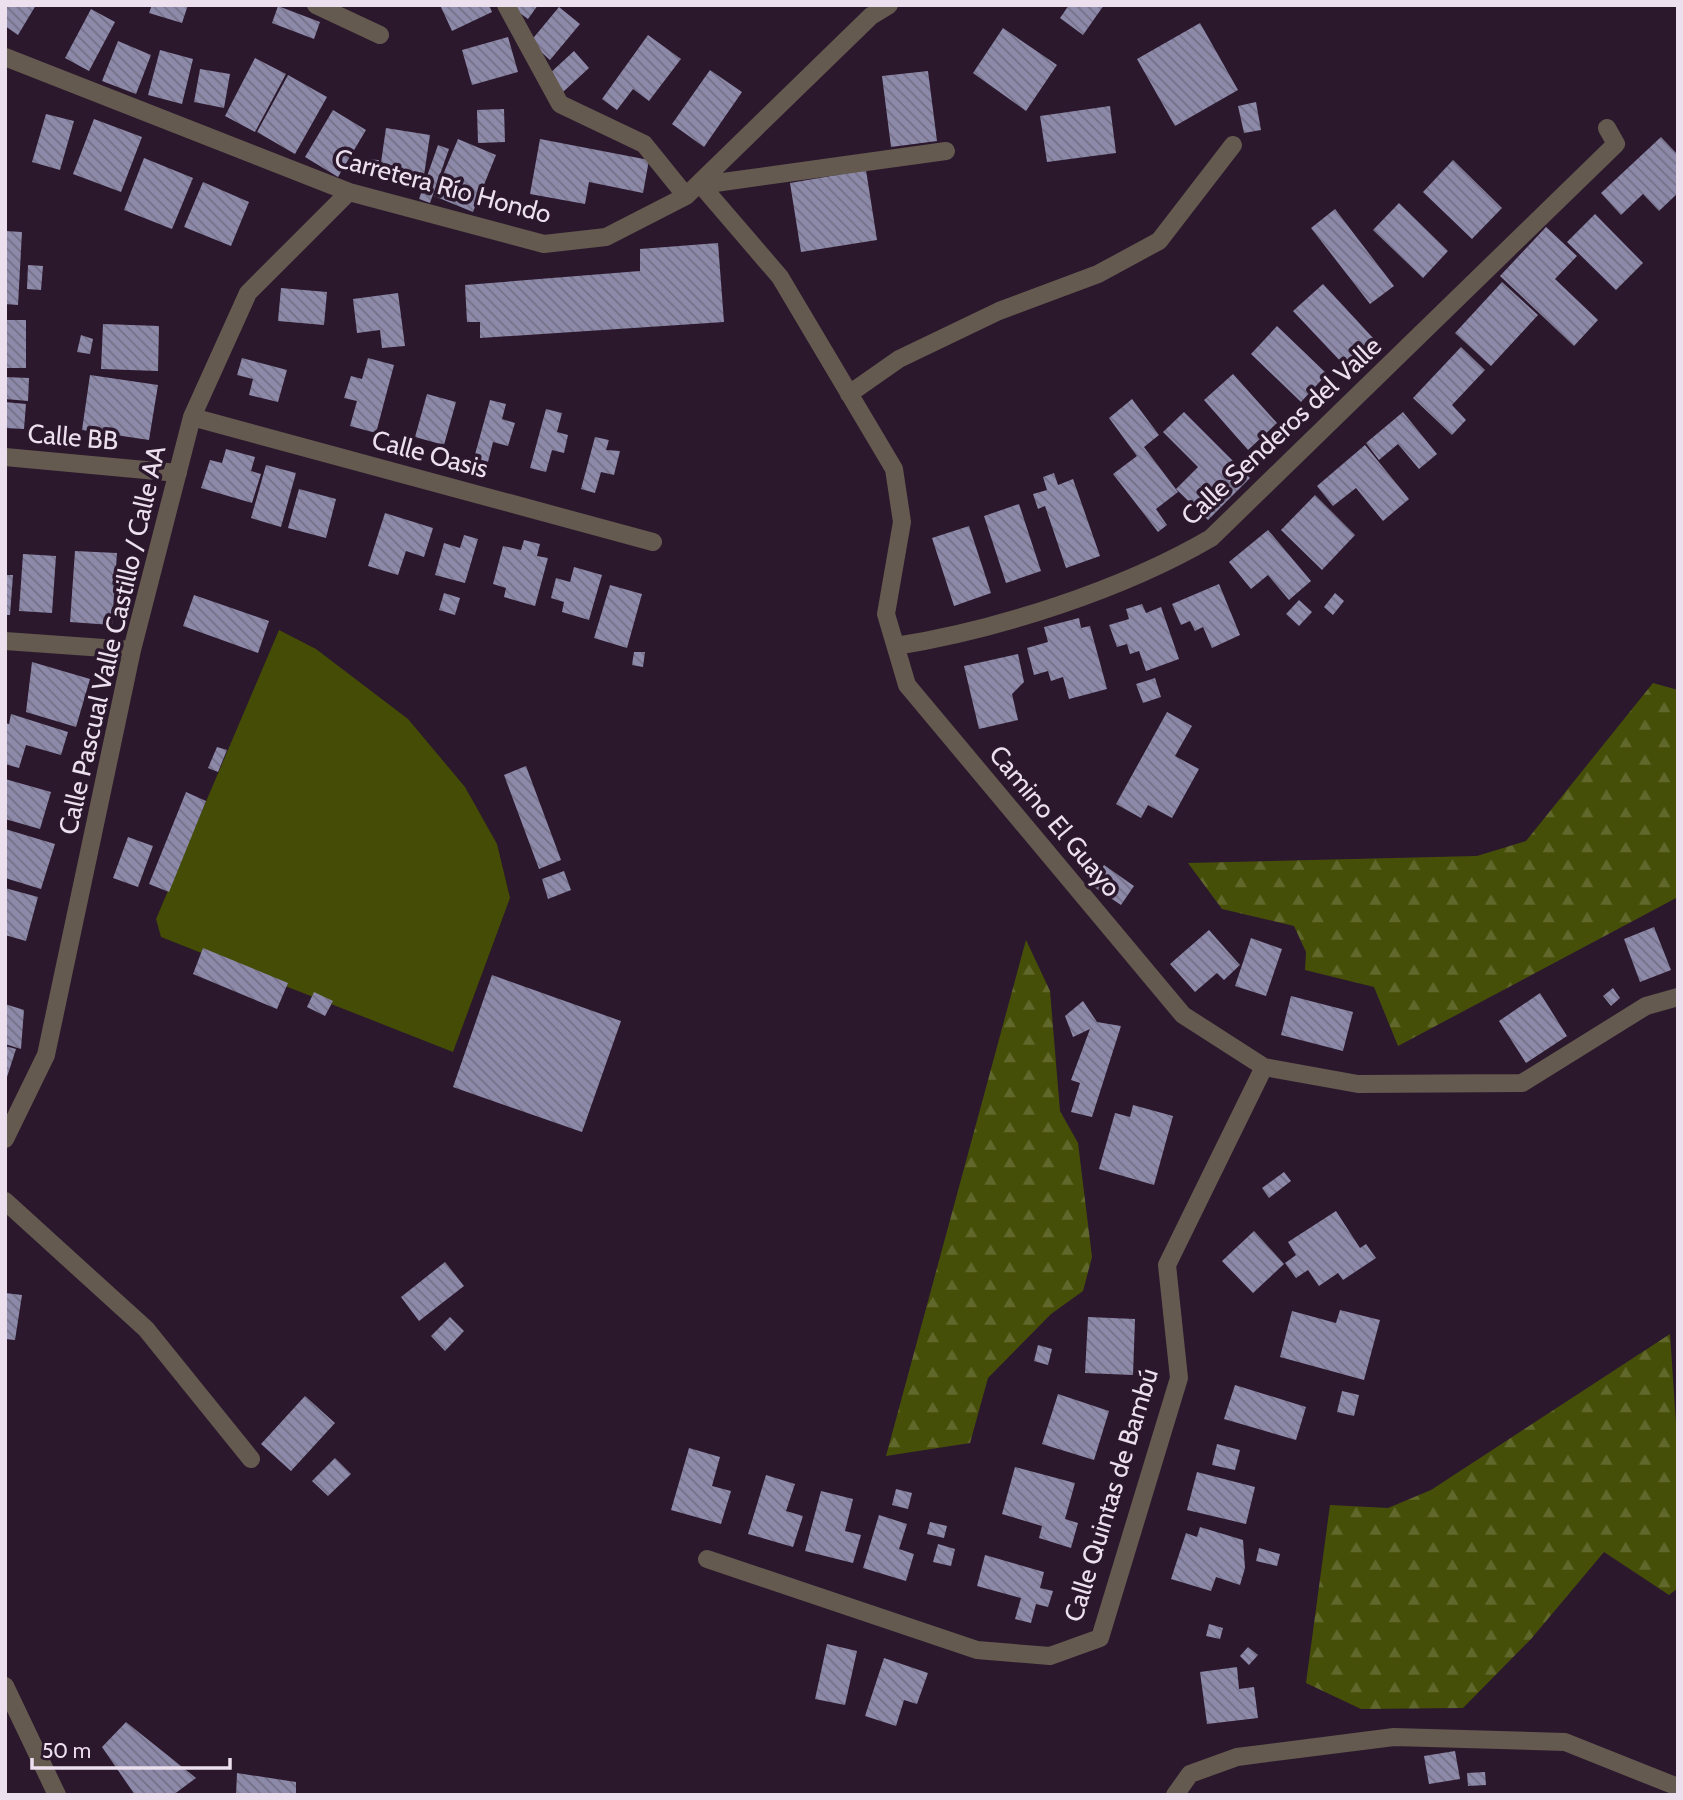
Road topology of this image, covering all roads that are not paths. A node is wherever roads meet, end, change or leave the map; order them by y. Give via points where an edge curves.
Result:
1 (316, 5) edge
2 (506, 5) edge
3 (889, 5) edge
4 (380, 35) dead end
5 (5, 57) edge
6 (1607, 128) dead end
7 (1233, 145) dead end
8 (946, 151) dead end
9 (693, 190) junction
10 (349, 192) junction
11 (849, 394) junction
12 (192, 417) junction
13 (5, 457) edge
14 (178, 473) junction
15 (653, 542) dead end
16 (5, 641) edge
17 (896, 646) junction
18 (132, 650) junction
19 (1678, 997) edge
20 (1264, 1067) junction
21 (5, 1139) edge
22 (5, 1201) edge
23 (251, 1459) dead end
24 (708, 1559) dead end
25 (5, 1686) edge
26 (1678, 1787) edge
27 (57, 1795) edge
28 (1175, 1795) edge

1 - 4 street
2 - 9 street, Camino El Guayo via 560,104 644,144
3 - 9 street, Carretera Río Hondo via 871,16
5 - 10 street, Carretera Río Hondo
6 - 17 street, Calle Senderos del Valle via 1616,144 1211,538 1166,564 1025,615 959,636
7 - 11 street via 1159,241 1098,274 999,311 899,359
8 - 9 street
9 - 10 street, Carretera Río Hondo via 606,237 544,244
9 - 11 street, Camino El Guayo via 780,276
10 - 12 street, Calle Pascual Valle Castillo / Calle AA via 248,293
11 - 17 street, Camino El Guayo via 894,469 902,522 886,614
12 - 14 street, Calle Pascual Valle Castillo / Calle AA
12 - 15 street, Calle Oasis
13 - 14 street, Calle BB
14 - 18 street, Calle Pascual Valle Castillo / Calle AA
16 - 18 street
17 - 20 street, Camino El Guayo via 907,685 1183,1014
18 - 21 street, Calle Pascual Valle Castillo / Calle AA via 46,1055
19 - 20 street, Camino El Guayo via 1646,1006 1522,1083 1358,1084
20 - 24 street, Calle Quintas de Bambú via 1167,1265 1179,1378 1100,1638 1050,1656 977,1650
22 - 23 street via 146,1329
25 - 27 street
26 - 28 street via 1565,1742 1394,1737 1237,1757 1190,1774

